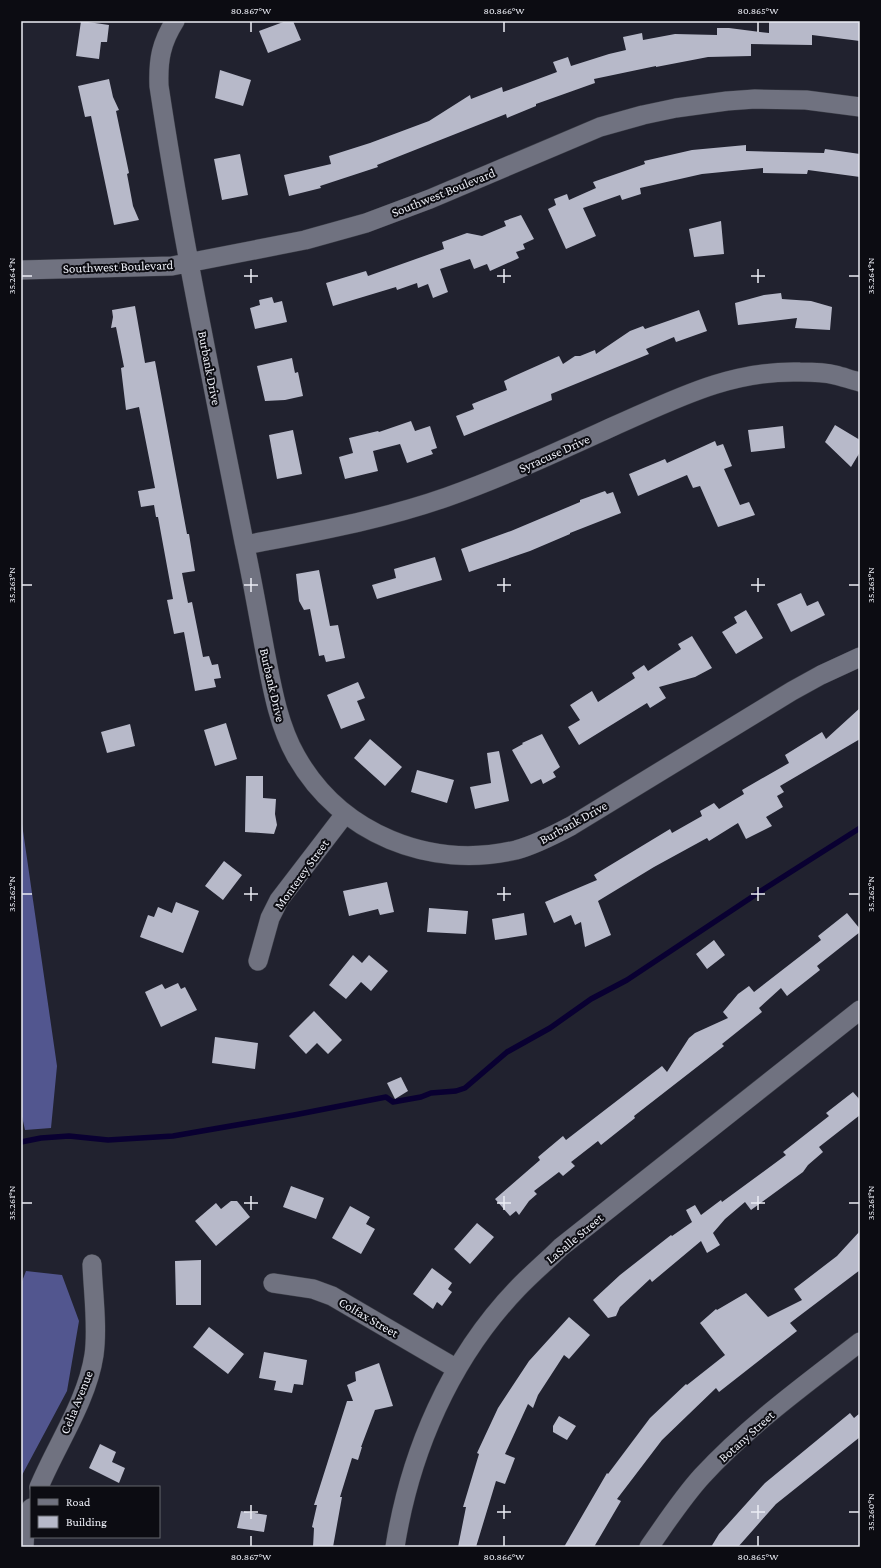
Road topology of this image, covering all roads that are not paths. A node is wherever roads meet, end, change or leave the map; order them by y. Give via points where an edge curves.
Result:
1 (175, 21) edge
2 (860, 107) edge
3 (188, 262) junction
4 (21, 270) edge
5 (860, 382) edge
6 (245, 545) junction
7 (860, 656) edge
8 (345, 814) junction
9 (258, 961) dead end
10 (860, 1010) edge
11 (92, 1264) dead end
12 (273, 1283) dead end
13 (860, 1342) edge
14 (457, 1369) junction
15 (39, 1486) edge
16 (30, 1511) edge
17 (24, 1547) edge
18 (395, 1547) edge
19 (649, 1547) edge

1 - 3 street, Burbank Drive via 160,53 159,86
2 - 3 street, Southwest Boulevard via 806,100 755,99 676,108 643,115 579,135 366,223 305,240
3 - 4 street, Southwest Boulevard via 172,266
3 - 6 street, Burbank Drive
5 - 6 street, Syracuse Drive via 835,375 797,372 750,375 732,379 697,390 516,470 446,497 331,528
6 - 8 street, Burbank Drive via 273,694 282,726 296,756 313,783
7 - 8 street, Burbank Drive via 792,691 571,826 519,849 489,855 457,856 426,852 374,833
8 - 9 street, Monterey Street via 280,900 270,918
10 - 14 street, LaSalle Street via 561,1247 497,1312
11 - 15 street, Celia Avenue via 94,1357 86,1384
12 - 14 street, Colfax Street via 313,1289 332,1296
13 - 19 street, Botany Street via 738,1440 702,1476
14 - 18 street, LaSalle Street via 420,1447 405,1498
16 - 17 street via 25,1528

